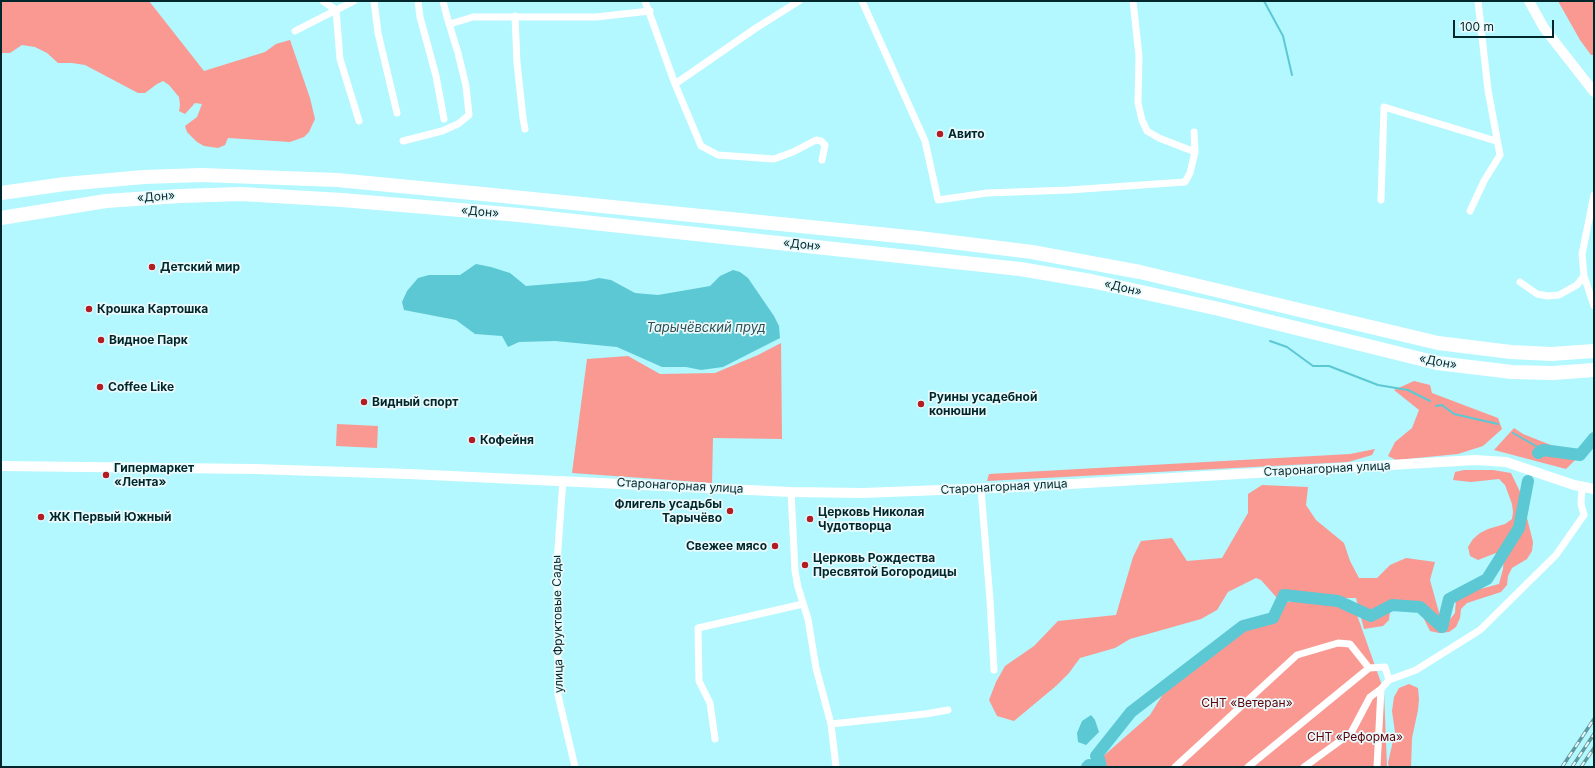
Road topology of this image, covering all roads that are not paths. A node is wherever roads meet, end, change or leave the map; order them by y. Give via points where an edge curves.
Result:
1 (323, 1) edge
2 (354, 1) edge
3 (374, 1) edge
4 (418, 1) edge
5 (443, 1) edge
6 (645, 1) edge
7 (799, 1) edge
8 (862, 1) edge
9 (1133, 1) edge
10 (1478, 1) edge
11 (1529, 1) edge
12 (336, 10) junction
13 (650, 11) junction
14 (515, 16) junction
15 (450, 24) junction
16 (295, 31) dead end
17 (675, 84) junction
18 (1594, 92) edge
19 (397, 113) dead end
20 (444, 120) dead end
21 (360, 121) dead end
22 (526, 129) dead end
23 (1194, 132) dead end
24 (403, 141) dead end
25 (1496, 141) junction
26 (1195, 152) junction
27 (822, 160) dead end
28 (1, 192) edge
29 (1594, 195) edge
30 (1381, 200) dead end
31 (1470, 211) dead end
32 (1, 218) edge
33 (1584, 276) junction
34 (1520, 282) dead end
35 (1594, 306) edge
36 (1594, 351) edge
37 (1594, 370) edge
38 (1, 466) edge
39 (563, 480) junction
40 (1582, 486) junction
41 (981, 489) junction
42 (1594, 489) edge
43 (791, 492) junction
44 (803, 604) junction
45 (1369, 668) junction
46 (994, 670) dead end
47 (1389, 680) junction
48 (1381, 690) junction
49 (948, 710) dead end
50 (831, 724) junction
51 (715, 739) dead end
52 (575, 767) edge
53 (836, 767) edge
54 (1175, 767) edge
55 (1248, 767) edge
56 (1304, 767) edge
57 (1377, 767) edge

1 - 12 street
2 - 12 street
3 - 19 street via 378,34
4 - 20 street
5 - 15 street via 446,18
6 - 13 street
7 - 17 street
8 - 26 street via 925,141 938,200 987,193 1185,182
9 - 26 street via 1139,56 1138,103 1142,120 1147,131 1158,138
10 - 25 street
11 - 18 main road via 1544,28
12 - 16 street
12 - 21 street via 340,59
13 - 14 street via 596,17
13 - 17 street
14 - 15 street via 473,16
14 - 22 street via 517,63
15 - 24 street via 466,86 469,115 458,124 442,131
17 - 27 street via 700,146 718,154 774,159 816,140 825,145
23 - 26 street
25 - 30 street via 1384,107
25 - 31 street via 1500,155
28 - 36 highway, «Дон» via 166,176 338,180 1032,252 1140,272 1438,343 1511,352 1551,354
29 - 33 street via 1582,254
32 - 37 highway, «Дон» via 106,201 241,194 518,215 1027,270 1219,309 1436,363 1512,372
33 - 34 street via 1577,285 1560,295 1536,294
33 - 35 street
38 - 39 main road, Старонагорная улица via 254,469
39 - 43 main road, Старонагорная улица
39 - 52 street, улица Фруктовые Сады via 557,562 558,695
40 - 41 main road, Старонагорная улица via 1506,462 1475,460
40 - 42 main road, Старонагорная улица
40 - 47 street via 1581,504 1584,515 1556,555 1480,630 1416,670
41 - 43 main road, Старонагорная улица via 892,493
41 - 46 street
43 - 44 street via 795,571
44 - 50 street
44 - 51 street via 698,628 698,681 710,703
45 - 47 street via 1385,667
45 - 54 street via 1350,644 1338,644 1297,655
45 - 55 street
47 - 48 street
48 - 56 street via 1370,698 1351,733
48 - 57 street
49 - 50 street
50 - 53 street

